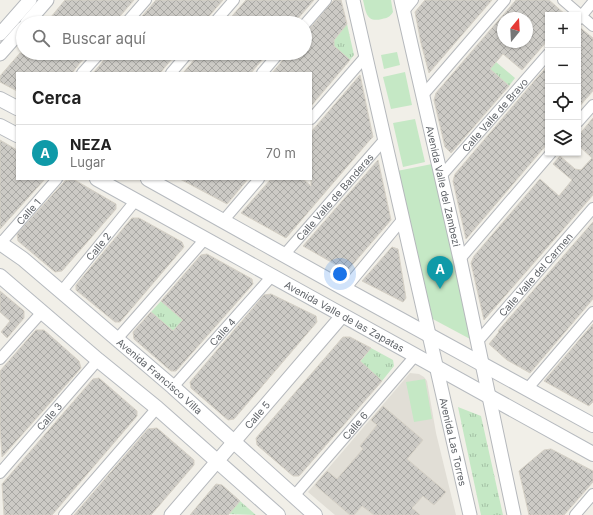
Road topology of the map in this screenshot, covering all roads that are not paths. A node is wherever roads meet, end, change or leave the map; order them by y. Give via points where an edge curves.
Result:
1 (30, 0) edge
2 (47, 0) edge
3 (146, 0) edge
4 (234, 0) edge
5 (326, 0) edge
6 (352, 0) edge
7 (414, 0) edge
8 (505, 0) edge
9 (563, 0) edge
10 (593, 2) edge
11 (402, 6) edge
12 (574, 12) edge
13 (33, 16) edge
14 (132, 16) edge
15 (220, 16) edge
16 (312, 16) edge
17 (581, 17) edge
18 (581, 19) edge
19 (593, 26) edge
20 (0, 34) edge
21 (16, 36) edge
22 (0, 54) edge
23 (365, 57) junction
24 (545, 57) edge
25 (94, 60) edge
26 (182, 60) edge
27 (273, 60) edge
28 (83, 72) edge
29 (172, 72) edge
30 (263, 72) edge
31 (423, 95) junction
32 (0, 99) edge
33 (593, 105) edge
34 (16, 107) edge
35 (312, 118) edge
36 (580, 120) edge
37 (0, 126) edge
38 (16, 134) edge
39 (385, 139) junction
40 (548, 156) edge
41 (442, 175) junction
42 (56, 180) edge
43 (99, 180) edge
44 (152, 180) edge
45 (258, 180) edge
46 (164, 183) edge
47 (136, 200) junction
48 (593, 208) edge
49 (402, 220) junction
50 (223, 221) junction
51 (205, 239) junction
52 (0, 244) edge
53 (284, 254) junction
54 (460, 258) junction
55 (0, 276) edge
56 (272, 276) junction
57 (345, 289) junction
58 (61, 292) junction
59 (42, 312) junction
60 (593, 312) edge
61 (342, 316) junction
62 (428, 334) junction
63 (117, 339) junction
64 (478, 341) junction
65 (415, 356) junction
66 (0, 359) edge
67 (98, 360) junction
68 (483, 365) junction
69 (437, 368) junction
70 (173, 387) junction
71 (528, 388) junction
72 (490, 397) junction
73 (157, 408) junction
74 (591, 421) edge
75 (234, 442) junction
76 (593, 454) edge
77 (218, 461) junction
78 (0, 473) edge
79 (593, 494) edge
80 (294, 496) junction
81 (64, 515) edge
82 (171, 515) edge
83 (277, 515) edge
84 (315, 515) edge
85 (470, 515) edge
86 (514, 515) edge
87 (575, 515) edge

1 - 20 street
2 - 13 street
3 - 14 street
4 - 15 street
5 - 16 street
6 - 23 street
7 - 11 street
8 - 31 street
9 - 12 street
10 - 17 street
11 - 31 street, Avenida Valle del Zambezi
18 - 19 street
21 - 22 street
23 - 35 street
23 - 39 street
24 - 41 street, Calle Valle de Bravo
25 - 28 street
26 - 29 street
27 - 30 street
31 - 41 street, Avenida Valle del Zambezi
32 - 34 main road
33 - 36 street
37 - 38 main road
39 - 49 street
39 - 53 street, Calle Valle de Banderas
40 - 54 street
41 - 54 street, Avenida Valle del Zambezi
42 - 52 street, Calle 1
43 - 47 main road, Avenida Valle de las Zapatas
44 - 46 main road
45 - 50 street
46 - 50 main road
47 - 51 main road, Avenida Valle de las Zapatas
47 - 58 street, Calle 2
48 - 64 street, Calle Valle del Carmen
49 - 57 street
49 - 62 street
50 - 53 main road
51 - 56 main road, Avenida Valle de las Zapatas
51 - 63 street
52 - 58 main road, Avenida Francisco Villa via 23,259
53 - 57 main road
54 - 64 street, Avenida Valle del Zambezi
55 - 59 main road
56 - 61 main road, Avenida Valle de las Zapatas
56 - 70 street, Calle 4
57 - 62 main road
58 - 63 main road, Avenida Francisco Villa
59 - 66 street
59 - 67 main road
60 - 71 street
61 - 65 main road, Avenida Valle de las Zapatas
61 - 75 street, Calle 5
62 - 68 main road
62 - 69 street
63 - 70 main road, Avenida Francisco Villa
64 - 68 street, Avenida Valle del Zambezi
65 - 69 main road, Avenida Valle de las Zapatas
65 - 80 street, Calle 6
67 - 73 main road
67 - 78 street, Calle 3
68 - 71 main road
68 - 72 street, Avenida Valle del Zambezi
69 - 72 main road, Avenida Valle de las Zapatas
69 - 85 street, Avenida Las Torres
70 - 75 main road, Avenida Francisco Villa
71 - 74 main road
72 - 76 main road, Avenida Valle de las Zapatas
72 - 86 street
73 - 77 main road
73 - 81 street
75 - 77 street, Calle 5
75 - 80 main road, Avenida Francisco Villa
77 - 82 street, Calle 5
77 - 83 main road
79 - 87 street
80 - 84 main road, Avenida Francisco Villa

